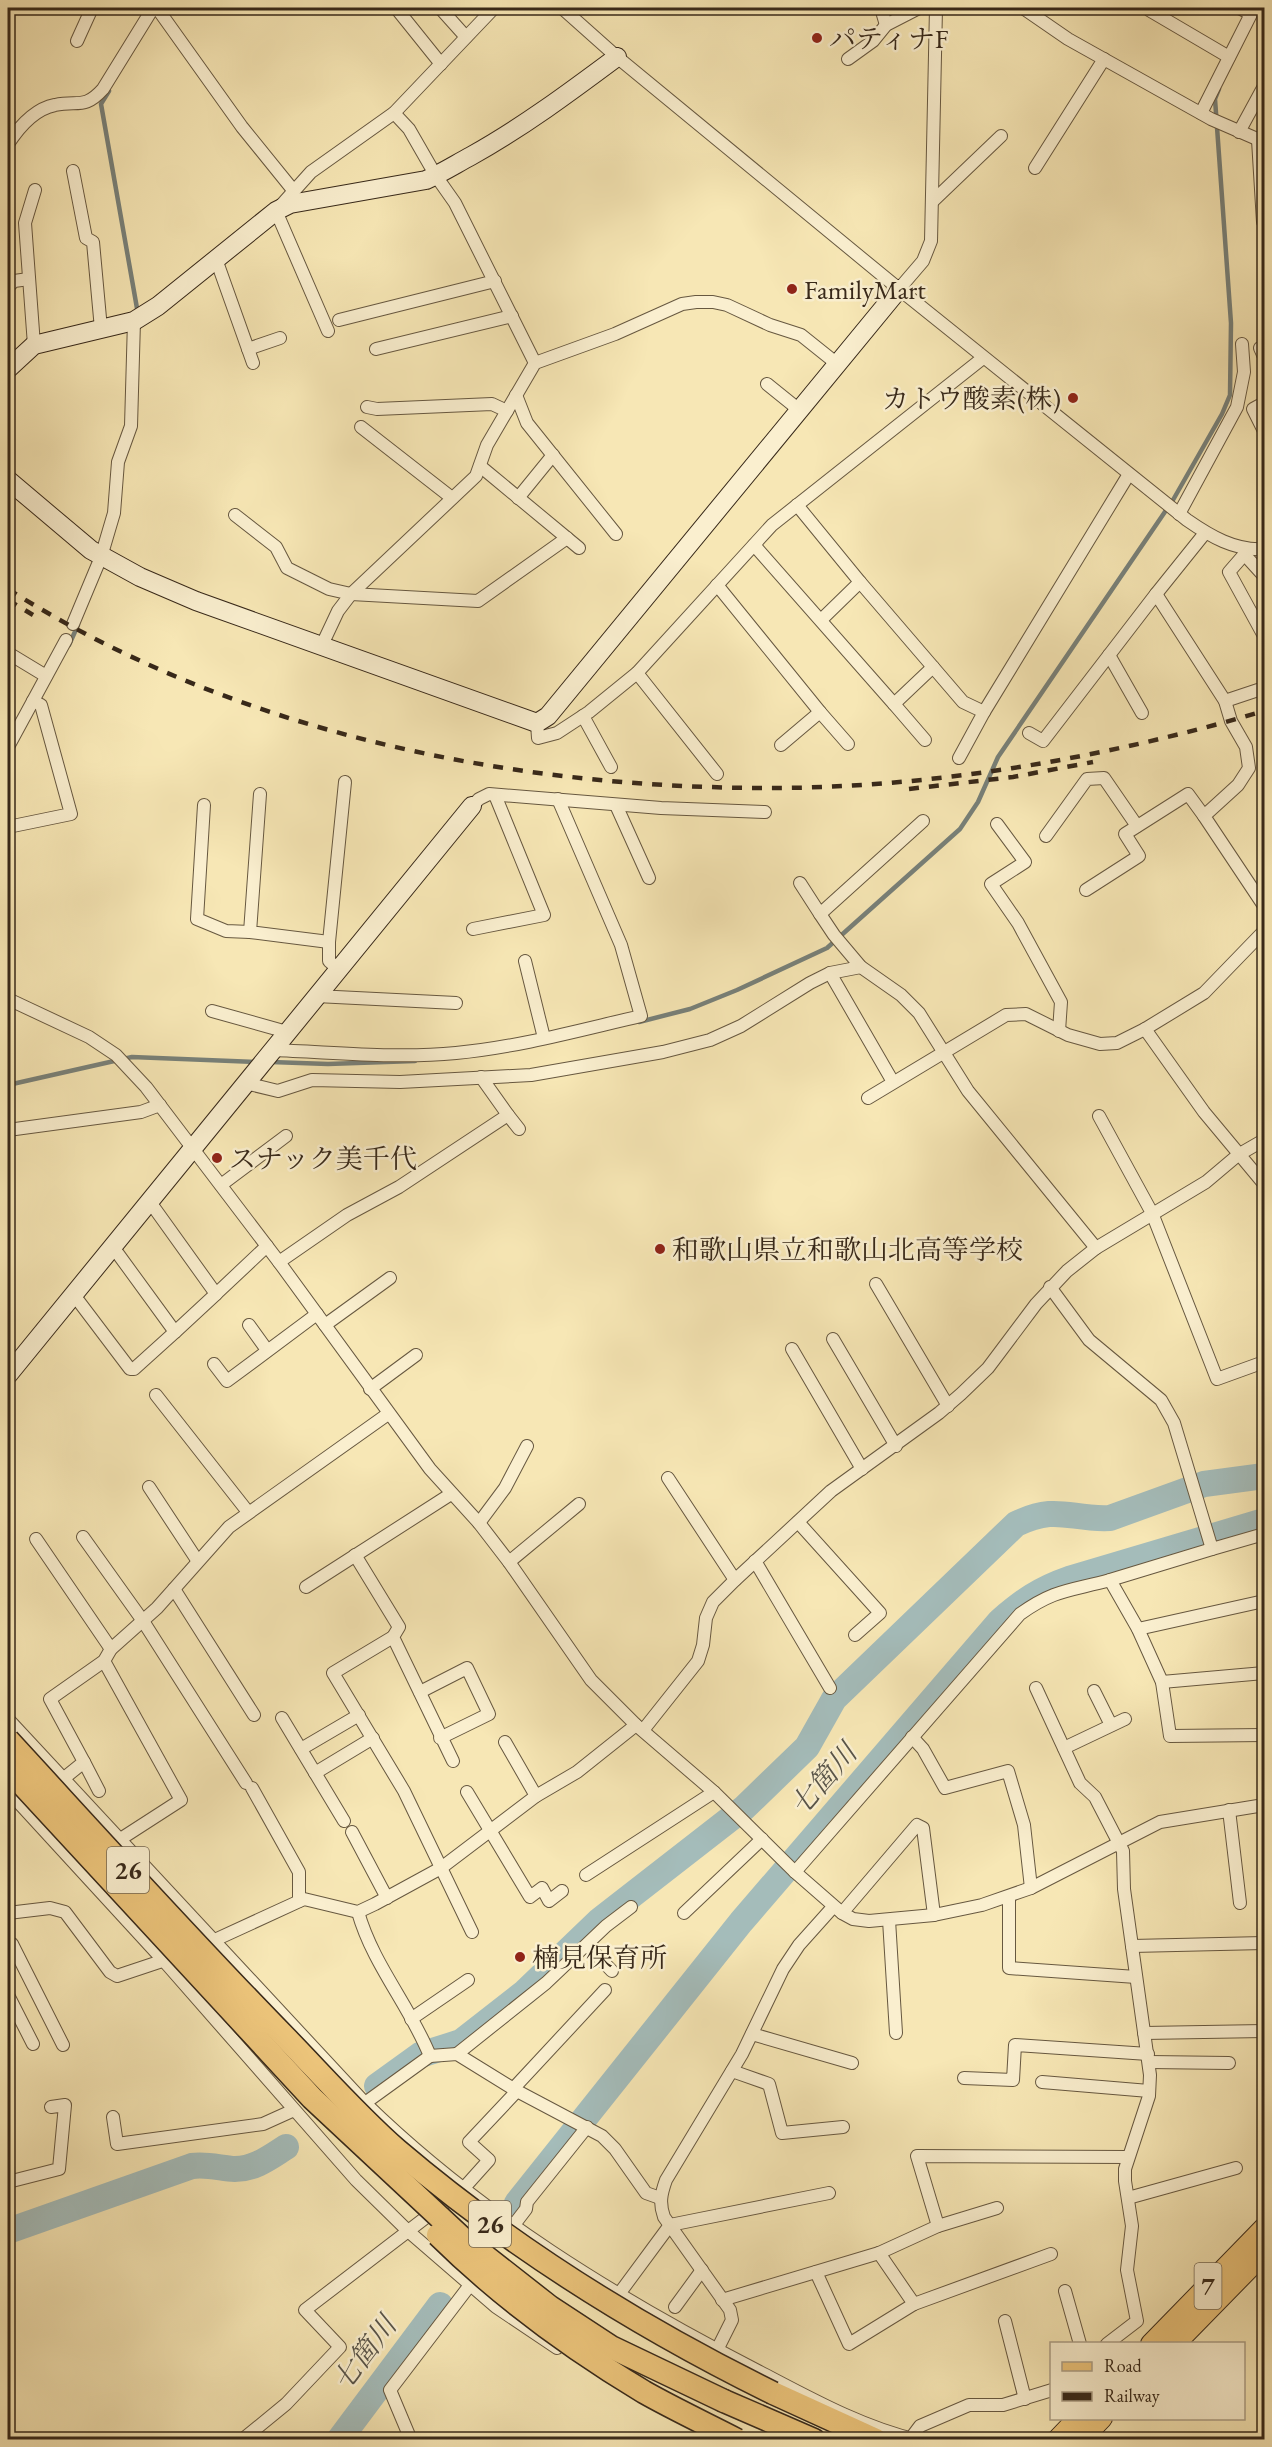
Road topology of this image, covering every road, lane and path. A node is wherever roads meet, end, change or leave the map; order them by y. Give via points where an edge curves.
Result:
1 (92, 8) edge
2 (155, 8) edge
3 (396, 8) edge
4 (440, 8) edge
5 (494, 8) edge
6 (562, 8) edge
7 (881, 8) edge
8 (919, 8) edge
9 (936, 8) edge
10 (1023, 8) edge
11 (1239, 8) edge
12 (1149, 10) dead end
13 (886, 25) junction
14 (466, 37) junction
15 (77, 41) dead end
16 (617, 57) junction
17 (1229, 57) junction
18 (848, 59) dead end
19 (1104, 59) junction
20 (441, 64) junction
21 (1264, 86) edge
22 (394, 113) junction
23 (1206, 116) junction
24 (1239, 132) junction
25 (1001, 136) dead end
26 (1261, 141) edge
27 (8, 144) edge
28 (1035, 168) dead end
29 (73, 171) dead end
30 (436, 176) junction
31 (35, 190) dead end
32 (293, 190) junction
33 (932, 202) junction
34 (276, 211) junction
35 (1263, 222) edge
36 (216, 259) junction
37 (29, 279) junction
38 (495, 281) junction
39 (8, 287) edge
40 (899, 289) junction
41 (512, 316) junction
42 (137, 319) junction
43 (339, 320) dead end
44 (101, 329) junction
45 (328, 331) dead end
46 (280, 338) dead end
47 (1242, 344) dead end
48 (34, 345) junction
49 (248, 349) junction
50 (376, 350) dead end
51 (983, 357) junction
52 (254, 363) dead end
53 (534, 363) junction
54 (836, 363) junction
55 (8, 369) edge
56 (768, 384) dead end
57 (516, 395) junction
58 (1264, 403) edge
59 (368, 407) dead end
60 (798, 410) junction
61 (507, 411) junction
62 (361, 427) dead end
63 (1264, 431) edge
64 (553, 456) junction
65 (480, 466) junction
66 (1129, 474) junction
67 (8, 480) edge
68 (452, 498) junction
69 (518, 498) junction
70 (797, 505) junction
71 (1177, 512) junction
72 (235, 515) dead end
73 (1205, 533) junction
74 (616, 534) dead end
75 (567, 538) junction
76 (754, 545) junction
77 (579, 548) dead end
78 (1264, 549) edge
79 (1246, 552) junction
80 (105, 559) junction
81 (1264, 576) edge
82 (860, 582) junction
83 (717, 585) junction
84 (351, 594) junction
85 (1156, 594) junction
86 (821, 620) junction
87 (73, 624) dead end
88 (1264, 636) edge
89 (66, 640) dead end
90 (322, 645) junction
91 (8, 653) edge
92 (1109, 655) junction
93 (933, 668) junction
94 (637, 673) junction
95 (46, 676) junction
96 (1264, 688) edge
97 (1225, 702) junction
98 (36, 703) junction
99 (894, 704) junction
100 (820, 712) junction
101 (984, 712) junction
102 (1143, 713) dead end
103 (583, 716) junction
104 (537, 723) junction
105 (1029, 733) dead end
106 (925, 740) dead end
107 (848, 744) dead end
108 (781, 745) dead end
109 (8, 747) edge
110 (959, 758) dead end
111 (611, 767) dead end
112 (717, 774) dead end
113 (345, 782) dead end
114 (260, 794) dead end
115 (495, 795) junction
116 (558, 799) junction
117 (204, 805) dead end
118 (615, 805) junction
119 (472, 806) joint
120 (765, 812) dead end
121 (1204, 816) junction
122 (923, 821) dead end
123 (997, 824) dead end
124 (1137, 826) junction
125 (8, 827) edge
126 (1046, 836) dead end
127 (649, 878) dead end
128 (800, 884) dead end
129 (1086, 890) dead end
130 (1264, 906) edge
131 (820, 914) junction
132 (473, 929) dead end
133 (1264, 931) edge
134 (250, 932) junction
135 (329, 942) junction
136 (525, 961) dead end
137 (861, 967) junction
138 (338, 969) junction
139 (830, 973) junction
140 (316, 996) junction
141 (8, 999) edge
142 (456, 1003) dead end
143 (212, 1011) dead end
144 (1145, 1029) junction
145 (1059, 1031) junction
146 (287, 1032) junction
147 (544, 1038) junction
148 (943, 1051) junction
149 (266, 1057) junction
150 (481, 1077) junction
151 (893, 1082) junction
152 (245, 1083) junction
153 (868, 1098) dead end
154 (160, 1105) junction
155 (508, 1115) junction
156 (1099, 1116) dead end
157 (519, 1129) dead end
158 (8, 1130) edge
159 (285, 1136) dead end
160 (1264, 1140) edge
161 (193, 1147) junction
162 (1238, 1155) junction
163 (1264, 1184) edge
164 (221, 1185) junction
165 (150, 1202) junction
166 (1152, 1213) junction
167 (267, 1246) junction
168 (113, 1247) junction
169 (1096, 1248) junction
170 (279, 1262) junction
171 (390, 1278) dead end
172 (876, 1284) dead end
173 (1050, 1287) junction
174 (216, 1294) junction
175 (74, 1295) junction
176 (317, 1314) junction
177 (249, 1325) dead end
178 (325, 1325) junction
179 (175, 1332) junction
180 (833, 1339) dead end
181 (792, 1349) dead end
182 (267, 1350) junction
183 (416, 1355) dead end
184 (1264, 1362) edge
185 (214, 1364) dead end
186 (8, 1375) edge
187 (370, 1389) junction
188 (156, 1395) dead end
189 (948, 1406) junction
190 (388, 1414) junction
191 (527, 1446) dead end
192 (896, 1446) junction
193 (862, 1469) junction
194 (668, 1478) dead end
195 (149, 1487) dead end
196 (451, 1494) junction
197 (579, 1504) dead end
198 (248, 1512) junction
199 (798, 1522) junction
200 (479, 1523) junction
201 (1264, 1534) edge
202 (83, 1537) dead end
203 (36, 1539) dead end
204 (1210, 1542) junction
205 (355, 1555) junction
206 (197, 1560) junction
207 (754, 1561) junction
208 (509, 1562) junction
209 (735, 1580) junction
210 (1110, 1580) junction
211 (306, 1587) dead end
212 (174, 1589) junction
213 (1264, 1601) edge
214 (143, 1621) junction
215 (1138, 1629) junction
216 (855, 1635) dead end
217 (393, 1637) junction
218 (111, 1649) junction
219 (104, 1661) junction
220 (1264, 1672) edge
221 (1162, 1682) junction
222 (830, 1688) dead end
223 (1036, 1688) dead end
224 (1094, 1690) dead end
225 (420, 1692) junction
226 (359, 1714) junction
227 (254, 1715) dead end
228 (282, 1718) dead end
229 (8, 1719) edge
230 (1125, 1719) dead end
231 (1111, 1725) junction
232 (640, 1727) junction
233 (1264, 1735) edge
234 (912, 1737) junction
235 (373, 1738) junction
236 (440, 1738) junction
237 (8, 1740) edge
238 (505, 1742) dead end
239 (1064, 1748) junction
240 (301, 1749) junction
241 (453, 1761) dead end
242 (84, 1762) junction
243 (8, 1768) edge
244 (315, 1773) junction
245 (63, 1779) junction
246 (8, 1791) edge
247 (99, 1791) dead end
248 (714, 1791) junction
249 (467, 1792) dead end
250 (536, 1796) junction
251 (1264, 1805) edge
252 (1229, 1810) junction
253 (344, 1821) dead end
254 (489, 1830) junction
255 (352, 1832) dead end
256 (762, 1839) junction
257 (119, 1840) junction
258 (1118, 1844) junction
259 (441, 1868) junction
260 (791, 1868) junction
261 (586, 1875) dead end
262 (1031, 1888) junction
263 (562, 1891) dead end
264 (1009, 1897) junction
265 (387, 1898) junction
266 (299, 1901) junction
267 (1240, 1904) dead end
268 (631, 1907) dead end
269 (9, 1910) edge
270 (837, 1910) junction
271 (358, 1912) junction
272 (684, 1913) dead end
273 (934, 1915) junction
274 (889, 1920) junction
275 (472, 1932) dead end
276 (214, 1941) junction
277 (9, 1943) edge
278 (1264, 1943) edge
279 (586, 1945) junction
280 (1132, 1946) junction
281 (164, 1960) junction
282 (612, 1971) dead end
283 (1136, 1977) junction
284 (468, 1980) dead end
285 (605, 1990) dead end
286 (8, 1995) edge
287 (248, 1999) junction
288 (411, 2019) junction
289 (1264, 2031) edge
290 (896, 2033) dead end
291 (1144, 2033) junction
292 (752, 2034) junction
293 (33, 2044) dead end
294 (63, 2045) dead end
295 (429, 2052) junction
296 (457, 2054) junction
297 (1148, 2058) junction
298 (852, 2063) dead end
299 (1229, 2063) dead end
300 (732, 2071) junction
301 (964, 2078) dead end
302 (1042, 2082) dead end
303 (515, 2090) junction
304 (1149, 2091) junction
305 (365, 2103) junction
306 (303, 2104) junction
307 (51, 2107) dead end
308 (113, 2117) dead end
309 (582, 2124) junction
310 (843, 2127) dead end
311 (1128, 2157) junction
312 (1236, 2168) dead end
313 (8, 2182) edge
314 (463, 2189) junction
315 (829, 2193) dead end
316 (660, 2198) junction
317 (1128, 2198) junction
318 (997, 2208) dead end
319 (670, 2225) junction
320 (513, 2226) junction
321 (938, 2226) junction
322 (1264, 2228) edge
323 (408, 2231) junction
324 (879, 2253) junction
325 (1264, 2253) edge
326 (1051, 2254) dead end
327 (702, 2270) junction
328 (816, 2272) junction
329 (470, 2285) junction
330 (1065, 2291) dead end
331 (619, 2294) junction
332 (722, 2300) junction
333 (914, 2304) junction
334 (675, 2307) dead end
335 (1005, 2321) dead end
336 (1080, 2342) edge
337 (1108, 2342) edge
338 (1152, 2342) edge
339 (1176, 2342) edge
340 (717, 2350) junction
341 (1050, 2391) edge
342 (1025, 2399) junction
343 (724, 2401) junction
344 (1076, 2420) edge
345 (1100, 2420) edge
346 (242, 2439) edge
347 (411, 2439) edge
348 (715, 2439) edge
349 (737, 2439) edge
350 (814, 2439) edge
351 (876, 2439) edge
352 (914, 2439) edge
353 (1057, 2439) edge
354 (1081, 2439) edge

1 - 15 street
2 - 27 street via 93,100 54,105 32,116
2 - 32 street
3 - 20 street
4 - 14 street
5 - 14 street
6 - 16 street
7 - 13 street
8 - 13 street
9 - 33 street
10 - 19 street
11 - 17 street via 1251,14
12 - 17 street
13 - 18 street via 873,41
14 - 20 street
16 - 30 street via 501,138
16 - 40 street
17 - 23 street
19 - 23 street
19 - 28 street
20 - 22 street
21 - 24 street
22 - 30 street via 409,129
22 - 32 street via 331,157
23 - 24 street
24 - 26 street
25 - 33 street
26 - 35 street
29 - 44 street via 86,238 93,242
30 - 34 street via 290,204
30 - 38 street via 455,202
31 - 37 street via 25,222
32 - 34 street
33 - 40 street via 927,254
34 - 36 street
34 - 45 street
36 - 42 street
36 - 49 street
37 - 39 street via 14,281
37 - 48 street
38 - 41 street
38 - 43 street
40 - 51 street
40 - 54 street
41 - 50 street
41 - 53 street
42 - 44 street
42 - 80 street via 131,426 118,462
44 - 48 street
46 - 49 street
47 - 71 street via 1244,372 1237,407
48 - 55 street
49 - 52 street
51 - 66 street
51 - 70 street
53 - 54 street via 615,334 682,304 696,302 727,305 801,335
53 - 57 street
54 - 60 street
56 - 60 street
57 - 61 street
57 - 64 street via 527,423
58 - 63 street via 1253,409
59 - 61 street via 492,404
60 - 104 street via 548,716
61 - 65 street
62 - 68 street
64 - 69 street
64 - 74 street
65 - 68 street via 476,476
65 - 69 street
66 - 71 street
66 - 101 street
67 - 80 street
68 - 84 street
69 - 75 street
70 - 76 street
70 - 82 street
71 - 73 street
72 - 84 street via 276,547 287,568 329,589
73 - 79 street
73 - 85 street
75 - 77 street
75 - 84 street via 478,601
76 - 83 street
76 - 86 street
78 - 79 street
79 - 81 street
79 - 88 street via 1229,572
80 - 87 street
80 - 90 street via 196,601
82 - 86 street
82 - 93 street
83 - 94 street
83 - 100 street
84 - 90 street
85 - 92 street
85 - 97 street
86 - 99 street
89 - 95 street
90 - 104 street
91 - 95 street
92 - 102 street
92 - 105 street via 1043,741
93 - 99 street
93 - 101 street via 963,702
94 - 103 street
94 - 112 street
95 - 98 street
96 - 97 street
97 - 121 street via 1246,747 1249,768 1238,785
98 - 109 street
98 - 125 street via 71,814
99 - 106 street
100 - 107 street
100 - 108 street
101 - 110 street
103 - 104 street via 556,733 538,738
103 - 111 street
113 - 135 street
114 - 134 street
115 - 116 street
115 - 119 street via 489,794
115 - 132 street via 544,915
116 - 118 street
116 - 147 street via 621,945 641,1016
117 - 134 street via 197,919 226,931
118 - 120 street
118 - 127 street
119 - 138 street
121 - 124 street via 1188,794
121 - 130 street
122 - 131 street
123 - 145 street via 1025,862 991,884 1018,922 1061,1002
124 - 126 street via 1104,778 1087,779
124 - 129 street via 1125,834 1139,856
128 - 131 street
131 - 137 street
133 - 144 street via 1204,993
134 - 135 street
135 - 138 street via 329,961
136 - 147 street
137 - 139 street
137 - 148 street via 901,995
138 - 140 street
139 - 150 street via 711,1040 531,1075
139 - 151 street
140 - 142 street
140 - 146 street
141 - 154 street via 89,1037 120,1059
143 - 146 street
144 - 145 street via 1117,1044 1100,1044
144 - 162 street
145 - 148 street via 1026,1014 1006,1015
146 - 149 street
147 - 149 street via 454,1053
148 - 151 street
148 - 169 street via 968,1091
149 - 152 street
150 - 152 street via 400,1082 312,1080 278,1091
150 - 155 street
151 - 153 street
152 - 161 street
154 - 158 street via 141,1112
154 - 161 street
155 - 157 street
155 - 170 street
156 - 166 street
159 - 164 street
160 - 162 street
161 - 164 street
161 - 165 street
162 - 163 street
162 - 166 street via 1206,1182
164 - 167 street
165 - 168 street
165 - 174 street
166 - 169 street
166 - 184 street via 1217,1379
167 - 170 street
167 - 174 street
168 - 175 street
168 - 179 street
169 - 173 street
170 - 176 street
171 - 178 street
172 - 189 street
173 - 189 street via 988,1368
173 - 204 street via 1089,1340 1161,1400 1174,1423
174 - 179 street
175 - 179 street via 130,1369 134,1370
175 - 186 street
176 - 178 street
176 - 182 street
177 - 182 street
178 - 187 street
180 - 192 street
181 - 193 street
182 - 185 street via 227,1381
183 - 187 street
187 - 190 street
188 - 198 street
189 - 192 street
190 - 196 street
190 - 198 street
191 - 200 street via 505,1488
192 - 193 street
193 - 199 street
194 - 209 street
195 - 206 street
196 - 200 street
196 - 205 street
197 - 208 street
198 - 206 street
199 - 207 street
199 - 216 street via 880,1613
200 - 208 street
201 - 204 street
202 - 214 street
203 - 218 street
204 - 210 street
205 - 211 street
205 - 217 street via 399,1627
206 - 212 street
207 - 209 street
207 - 222 street
208 - 232 street via 591,1680
209 - 232 street via 713,1602 698,1660
210 - 215 street
210 - 234 street via 1061,1590 1020,1614
212 - 214 street
212 - 227 street
213 - 215 street
214 - 218 street
214 - 266 street via 299,1872
215 - 221 street
217 - 225 street
217 - 226 street via 333,1672
218 - 219 street
219 - 242 street via 50,1699
219 - 257 street via 181,1800
220 - 221 street
221 - 233 street via 1170,1736
223 - 239 street
224 - 231 street
225 - 236 street
225 - 236 street via 467,1668 489,1714
226 - 235 street
226 - 240 street
228 - 240 street
229 - 245 street
230 - 231 street
231 - 239 street
232 - 248 street
232 - 250 street
234 - 260 street
234 - 262 street via 945,1788 1008,1771 1024,1825
235 - 244 street
235 - 259 street
236 - 241 street
237 - 287 highway, 26, bridge
238 - 250 street
239 - 258 street via 1080,1783 1095,1797
240 - 244 street
242 - 245 street
242 - 247 street
243 - 306 highway, 26, bridge
244 - 253 street
245 - 257 street
246 - 281 street
248 - 256 street
248 - 261 street
249 - 254 street
250 - 254 street
251 - 252 street
252 - 258 street via 1160,1822
252 - 267 street
254 - 259 street
254 - 263 street via 530,1897 542,1888 549,1901
255 - 265 street
256 - 260 street
256 - 272 street
257 - 276 street
258 - 262 street
258 - 280 street via 1123,1851
259 - 265 street
259 - 275 street
260 - 270 street
262 - 264 street
264 - 273 street
264 - 283 street via 1009,1968
265 - 271 street
266 - 271 street
266 - 276 street
268 - 279 street
269 - 281 street via 50,1908 65,1912 117,1976
270 - 273 street via 916,1825 924,1828
270 - 274 street via 853,1919
270 - 292 street via 799,1946 783,1969
271 - 288 street via 365,1937
273 - 274 street
274 - 290 street
276 - 281 street
276 - 305 street
277 - 294 street
278 - 280 street
279 - 282 street
279 - 296 street via 546,1983
280 - 283 street
281 - 306 street
283 - 291 street
284 - 288 street
285 - 303 street
286 - 293 street
287 - 343 highway, 26, bridge via 315,2079 415,2181 470,2229 522,2271 613,2333
287 - 351 highway, 26, bridge via 395,2148 479,2217 711,2363
288 - 295 street
289 - 291 street
291 - 297 street
292 - 298 street
292 - 300 street
295 - 296 street
295 - 305 street
296 - 303 street
297 - 299 street
297 - 301 street via 1015,2045 1013,2080
297 - 304 street
300 - 310 street via 769,2084 782,2133
300 - 316 street via 666,2180
302 - 304 street
303 - 309 street
303 - 314 street via 470,2142 489,2160
304 - 311 street
305 - 314 street
306 - 308 street via 264,2124 117,2144
306 - 323 street via 356,2180
306 - 343 highway, 26, bridge via 550,2307 611,2347
306 - 349 highway, 26, bridge via 336,2128 399,2198 515,2305 645,2392
307 - 313 street via 65,2105 59,2169
309 - 316 street via 603,2136 646,2193
309 - 320 street
311 - 317 street
311 - 321 street via 917,2156
312 - 317 street
314 - 320 street
314 - 323 street
315 - 319 street
316 - 319 street
317 - 337 street via 1132,2226 1128,2270 1137,2321
318 - 321 street
319 - 327 street
319 - 331 street
320 - 331 street
321 - 324 street
322 - 338 main road, 7
323 - 329 street
323 - 346 street via 305,2310 340,2347 286,2404
324 - 328 street
324 - 333 street
325 - 339 main road, 7
326 - 333 street
327 - 332 street
327 - 334 street
328 - 332 street
328 - 333 street via 849,2344
329 - 347 street via 390,2390
329 - 348 street via 496,2307 632,2398
330 - 336 street
331 - 340 street
332 - 340 street via 732,2320
335 - 342 street
340 - 352 street via 813,2400
341 - 342 street
342 - 352 street via 1003,2405 969,2405 920,2426
343 - 350 highway, 26
344 - 353 main road
345 - 354 main road

